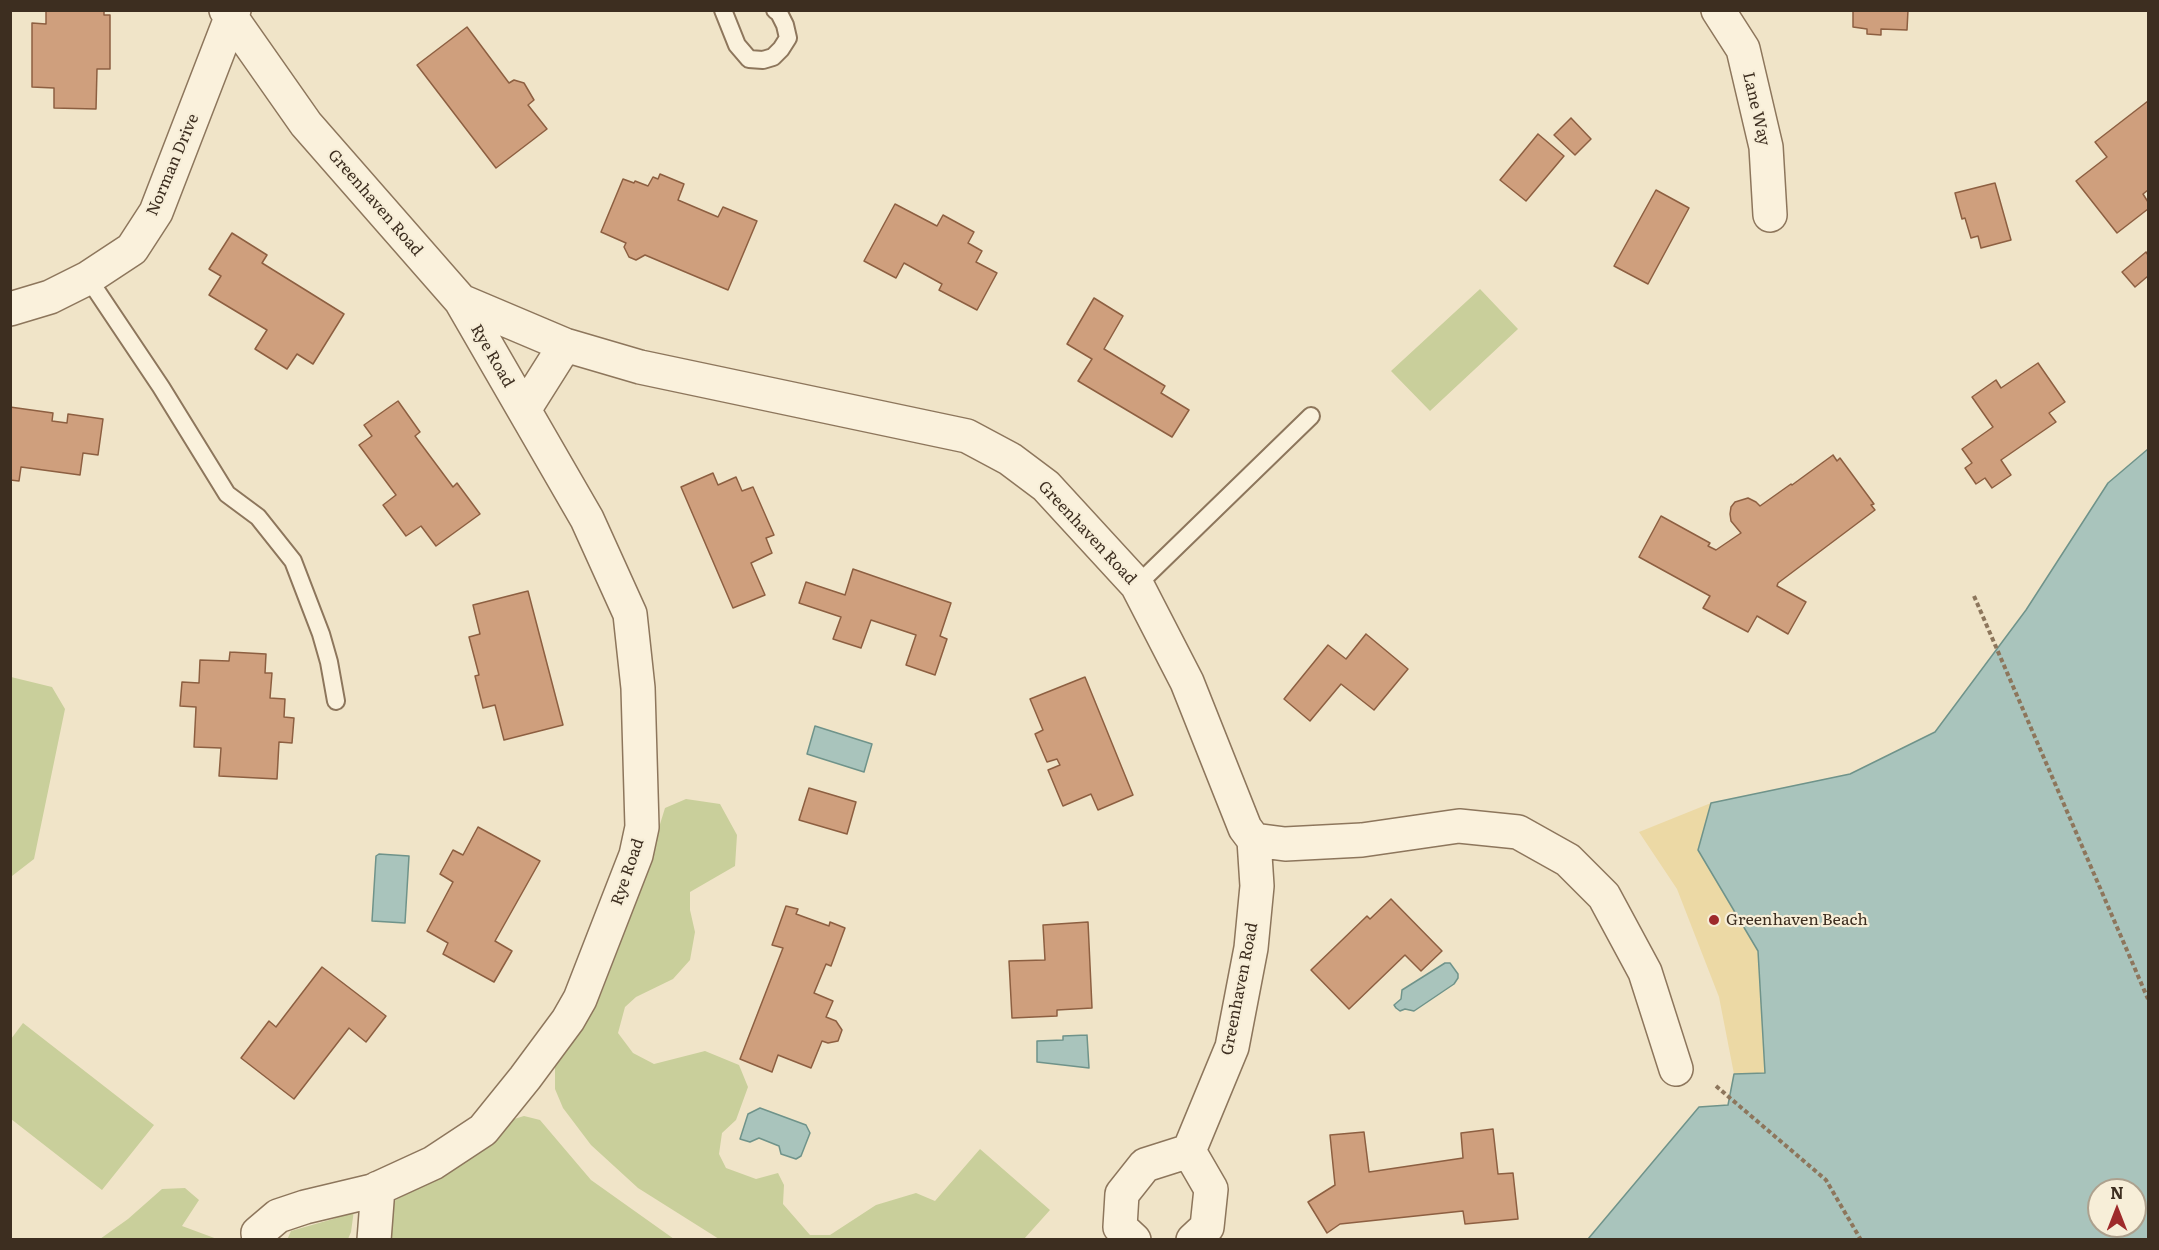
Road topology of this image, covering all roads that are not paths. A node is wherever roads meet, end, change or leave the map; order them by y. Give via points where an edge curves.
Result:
1 (723, 10) edge
2 (775, 10) edge
3 (1718, 10) edge
4 (231, 13) edge
5 (1770, 215) dead end
6 (88, 279) junction
7 (461, 301) junction
8 (10, 309) edge
9 (565, 345) junction
10 (524, 410) junction
11 (1311, 416) dead end
12 (1137, 585) junction
13 (336, 701) dead end
14 (1254, 840) junction
15 (1676, 1069) dead end
16 (1189, 1151) junction
17 (378, 1188) junction
18 (259, 1239) edge
19 (374, 1239) edge
20 (1134, 1239) edge
21 (1193, 1239) edge

1 - 2 lane via 737,45 749,58 763,60 773,57 788,38
3 - 5 street, Lane Way via 1743,49 1766,147
4 - 6 street, Norman Drive via 156,212 132,249
4 - 7 street, Greenhaven Road via 306,124
6 - 8 street, Norman Drive via 50,297
6 - 13 lane via 227,494 258,517 293,561 321,634
7 - 9 street, Greenhaven Road
7 - 10 street, Rye Road
9 - 10 street, Rye Road
9 - 12 street, Greenhaven Road via 640,367 968,436 1010,459 1046,486
10 - 17 street, Rye Road via 587,519 630,614 638,688 642,828 636,855 580,999 568,1020 483,1130 433,1163
11 - 12 lane
12 - 14 street, Greenhaven Road via 1187,682 1245,828
14 - 15 street via 1285,844 1362,840 1459,826 1518,832 1568,860 1604,896 1645,972
14 - 16 street, Greenhaven Road via 1257,886 1251,948 1232,1047
16 - 20 street via 1145,1165 1122,1194 1120,1227
16 - 21 street via 1211,1189 1207,1227
17 - 18 street, Rye Road via 278,1216 258,1233
17 - 19 street

